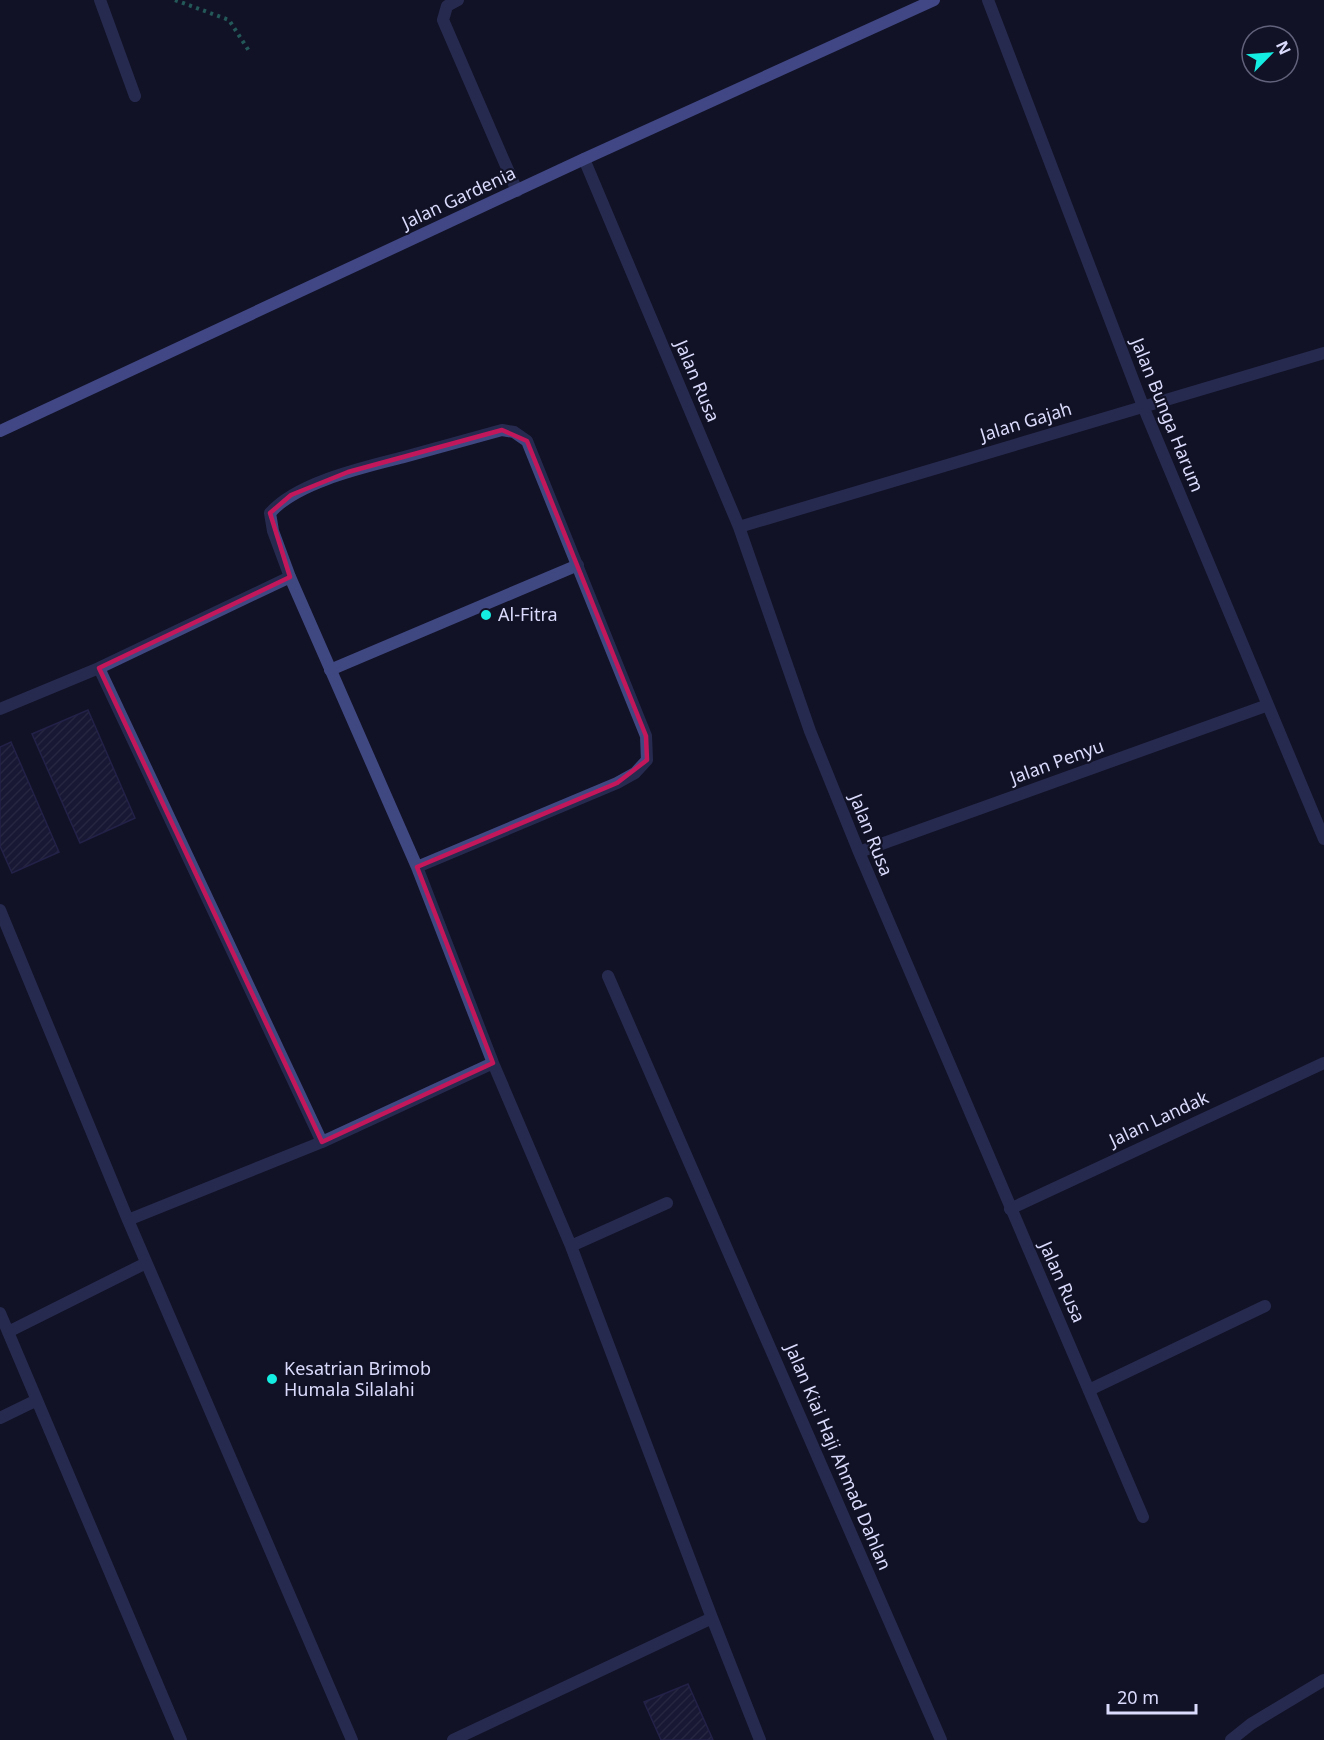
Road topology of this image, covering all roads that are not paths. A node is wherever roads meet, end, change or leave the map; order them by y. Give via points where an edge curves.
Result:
1 (100, 0) edge
2 (458, 0) edge
3 (934, 0) edge
4 (987, 0) edge
5 (135, 96) dead end
6 (584, 159) junction
7 (517, 192) junction
8 (1324, 353) edge
9 (1143, 406) junction
10 (0, 431) edge
11 (739, 527) junction
12 (578, 565) junction
13 (290, 577) junction
14 (99, 668) junction
15 (330, 670) junction
16 (1268, 705) junction
17 (0, 709) edge
18 (1324, 839) edge
19 (859, 852) junction
20 (417, 867) junction
21 (0, 910) edge
22 (608, 976) dead end
23 (493, 1063) junction
24 (1324, 1063) edge
25 (322, 1142) junction
26 (667, 1203) dead end
27 (1010, 1209) junction
28 (128, 1221) junction
29 (571, 1246) junction
30 (146, 1263) junction
31 (1265, 1306) dead end
32 (0, 1313) edge
33 (8, 1332) junction
34 (1089, 1390) junction
35 (37, 1400) junction
36 (0, 1418) edge
37 (1143, 1517) dead end
38 (712, 1618) junction
39 (1324, 1680) edge
40 (181, 1740) edge
41 (352, 1740) edge
42 (453, 1740) edge
43 (760, 1740) edge
44 (941, 1740) edge
45 (1232, 1740) edge

1 - 5 street
2 - 7 street via 447,6 443,20
3 - 6 main road, Jalan Gardenia
4 - 9 street, Jalan Bunga Harum
6 - 7 main road, Jalan Gardenia
6 - 11 street, Jalan Rusa
7 - 10 main road, Jalan Gardenia
8 - 9 street, Jalan Gajah
9 - 11 street, Jalan Gajah
9 - 16 street, Jalan Bunga Harum
11 - 19 street, Jalan Rusa via 810,731
12 - 13 street via 527,441 514,432 502,430 348,472 291,495 270,513
12 - 15 street
12 - 20 street via 646,736 647,760 635,773 617,783
13 - 14 street
13 - 15 street
14 - 17 street
14 - 25 street
15 - 20 street
16 - 18 street, Jalan Bunga Harum
16 - 19 street, Jalan Penyu
19 - 27 street, Jalan Rusa
20 - 23 street
21 - 28 street
22 - 44 street, Jalan Kiai Haji Ahmad Dahlan
23 - 25 street
23 - 29 street
24 - 27 street, Jalan Landak
25 - 28 street
26 - 29 street
27 - 34 street, Jalan Rusa
28 - 30 street
29 - 38 street
30 - 33 street
30 - 41 street
31 - 34 street
32 - 33 street
33 - 35 street
34 - 37 street, Jalan Rusa
35 - 36 street
35 - 40 street
38 - 42 street
38 - 43 street
39 - 45 street via 1251,1724

